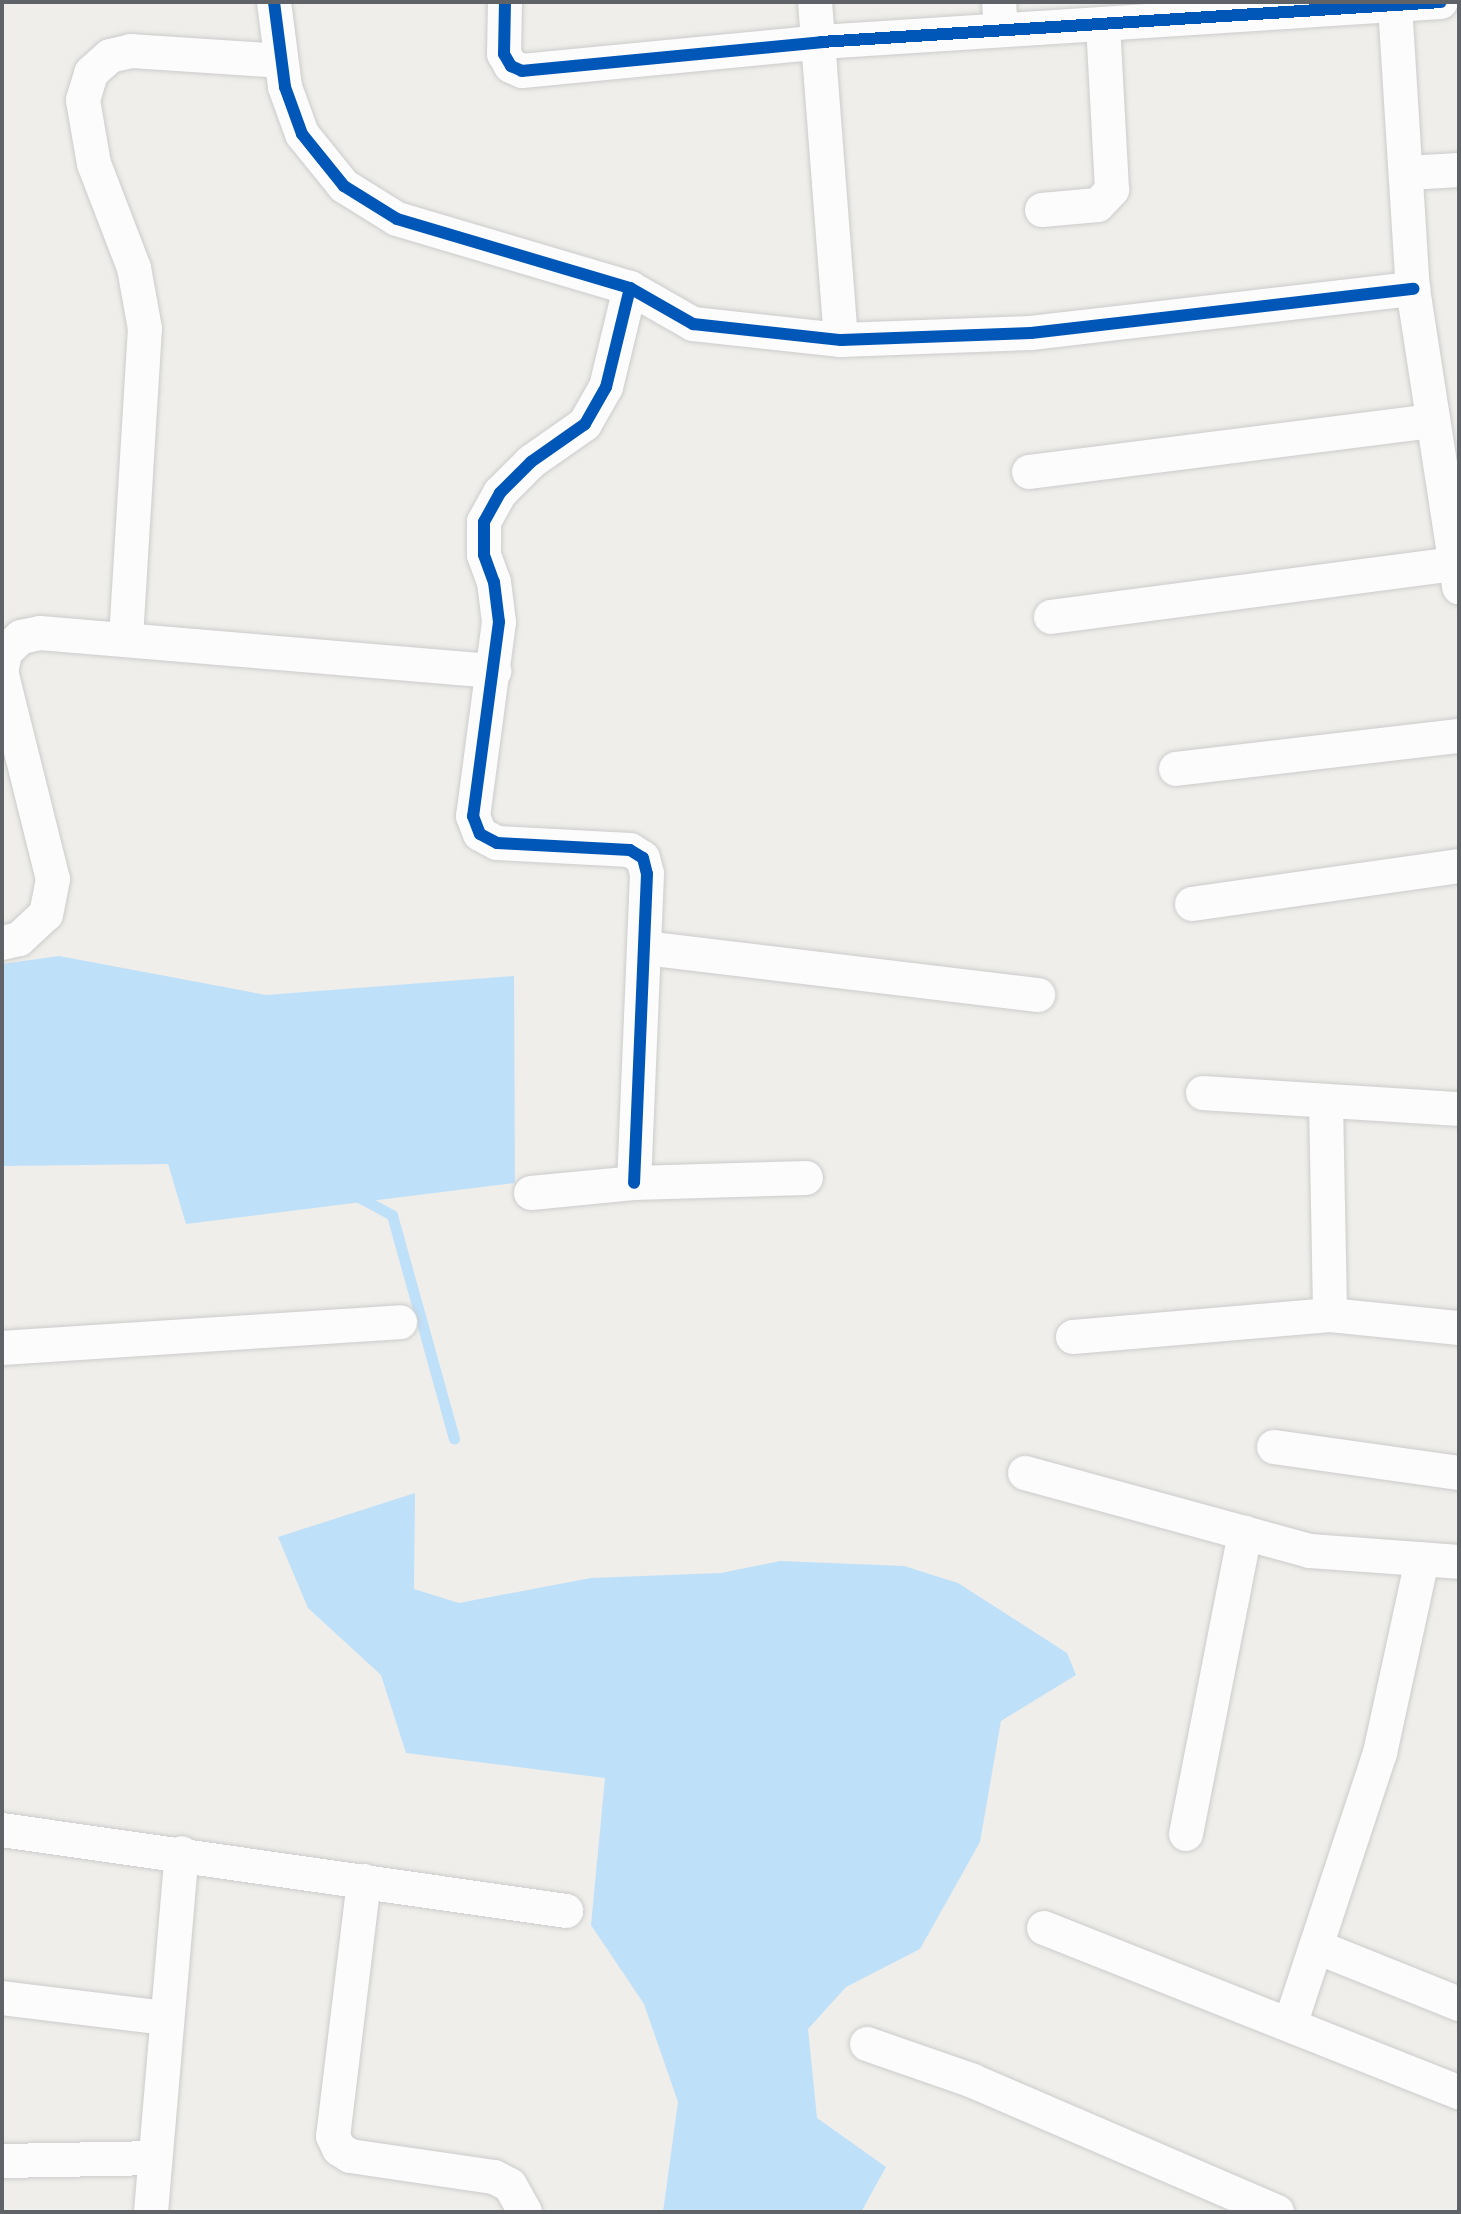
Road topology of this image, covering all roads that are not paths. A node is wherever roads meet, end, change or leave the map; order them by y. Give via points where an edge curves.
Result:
1 (274, 2) edge
2 (505, 2) edge
3 (815, 2) edge
4 (1441, 2) edge
5 (1395, 6) junction
6 (1000, 16) edge
7 (1103, 24) junction
8 (821, 42) junction
9 (281, 61) junction
10 (1459, 170) edge
11 (1408, 173) junction
12 (1042, 210) dead end
13 (630, 288) junction
14 (1413, 289) junction
15 (841, 340) junction
16 (1432, 421) junction
17 (1029, 472) dead end
18 (1456, 576) edge
19 (1051, 617) dead end
20 (126, 638) junction
21 (2, 668) edge
22 (494, 671) junction
23 (2, 675) edge
24 (1459, 736) edge
25 (1176, 769) dead end
26 (1459, 866) edge
27 (1192, 904) dead end
28 (2, 943) edge
29 (644, 948) junction
30 (1038, 995) dead end
31 (1203, 1093) dead end
32 (1326, 1101) junction
33 (1459, 1109) edge
34 (806, 1178) dead end
35 (634, 1183) junction
36 (531, 1193) dead end
37 (1330, 1315) junction
38 (400, 1322) dead end
39 (1459, 1328) edge
40 (1073, 1337) dead end
41 (2, 1348) edge
42 (1274, 1447) dead end
43 (1025, 1473) dead end
44 (1459, 1473) edge
45 (1245, 1533) junction
46 (1422, 1560) junction
47 (1459, 1562) edge
48 (2, 1830) edge
49 (1186, 1834) dead end
50 (182, 1853) junction
51 (364, 1881) junction
52 (566, 1911) dead end
53 (1044, 1928) dead end
54 (1317, 1947) junction
55 (2, 1998) edge
56 (1459, 2004) edge
57 (166, 2018) junction
58 (1290, 2025) junction
59 (867, 2044) dead end
60 (1459, 2092) edge
61 (154, 2158) junction
62 (2, 2161) edge
63 (151, 2212) edge
64 (525, 2212) edge
65 (1277, 2212) edge

1 - 9 street
2 - 8 street via 504,54 522,71
3 - 8 street
4 - 5 street
5 - 7 street
5 - 11 street
6 - 7 street
6 - 8 street
7 - 12 street via 1112,190 1098,205
8 - 15 street
9 - 13 street via 302,134 344,186 409,224
9 - 20 street via 131,51 110,56 91,73 83,100 94,164 134,268 145,329
10 - 11 street
11 - 14 street
13 - 15 street via 693,324
13 - 22 street via 606,387 585,424 531,462 500,493 484,522 484,555 499,622
14 - 15 street via 1142,323
14 - 16 street
16 - 17 street
16 - 18 street
18 - 19 street
20 - 21 street via 40,633 21,637 5,652
20 - 22 street
22 - 29 street via 473,816 480,834 497,843 630,850 643,858
23 - 28 street via 53,879 46,914 19,939
24 - 25 street
26 - 27 street
29 - 30 street
29 - 35 street
31 - 32 street
32 - 33 street
32 - 37 street
34 - 35 street
35 - 36 street
37 - 39 street
37 - 40 street
38 - 41 street
42 - 44 street
43 - 45 street
45 - 46 street via 1310,1551
45 - 49 street
46 - 47 street
46 - 54 street via 1380,1753
48 - 50 street
50 - 51 street
50 - 57 street
51 - 52 street
51 - 64 street via 333,2136 339,2149 350,2156 494,2177 510,2185
53 - 58 street
54 - 56 street
54 - 58 street
55 - 57 street
57 - 61 street
58 - 60 street
59 - 65 street via 973,2081
61 - 62 street
61 - 63 street

